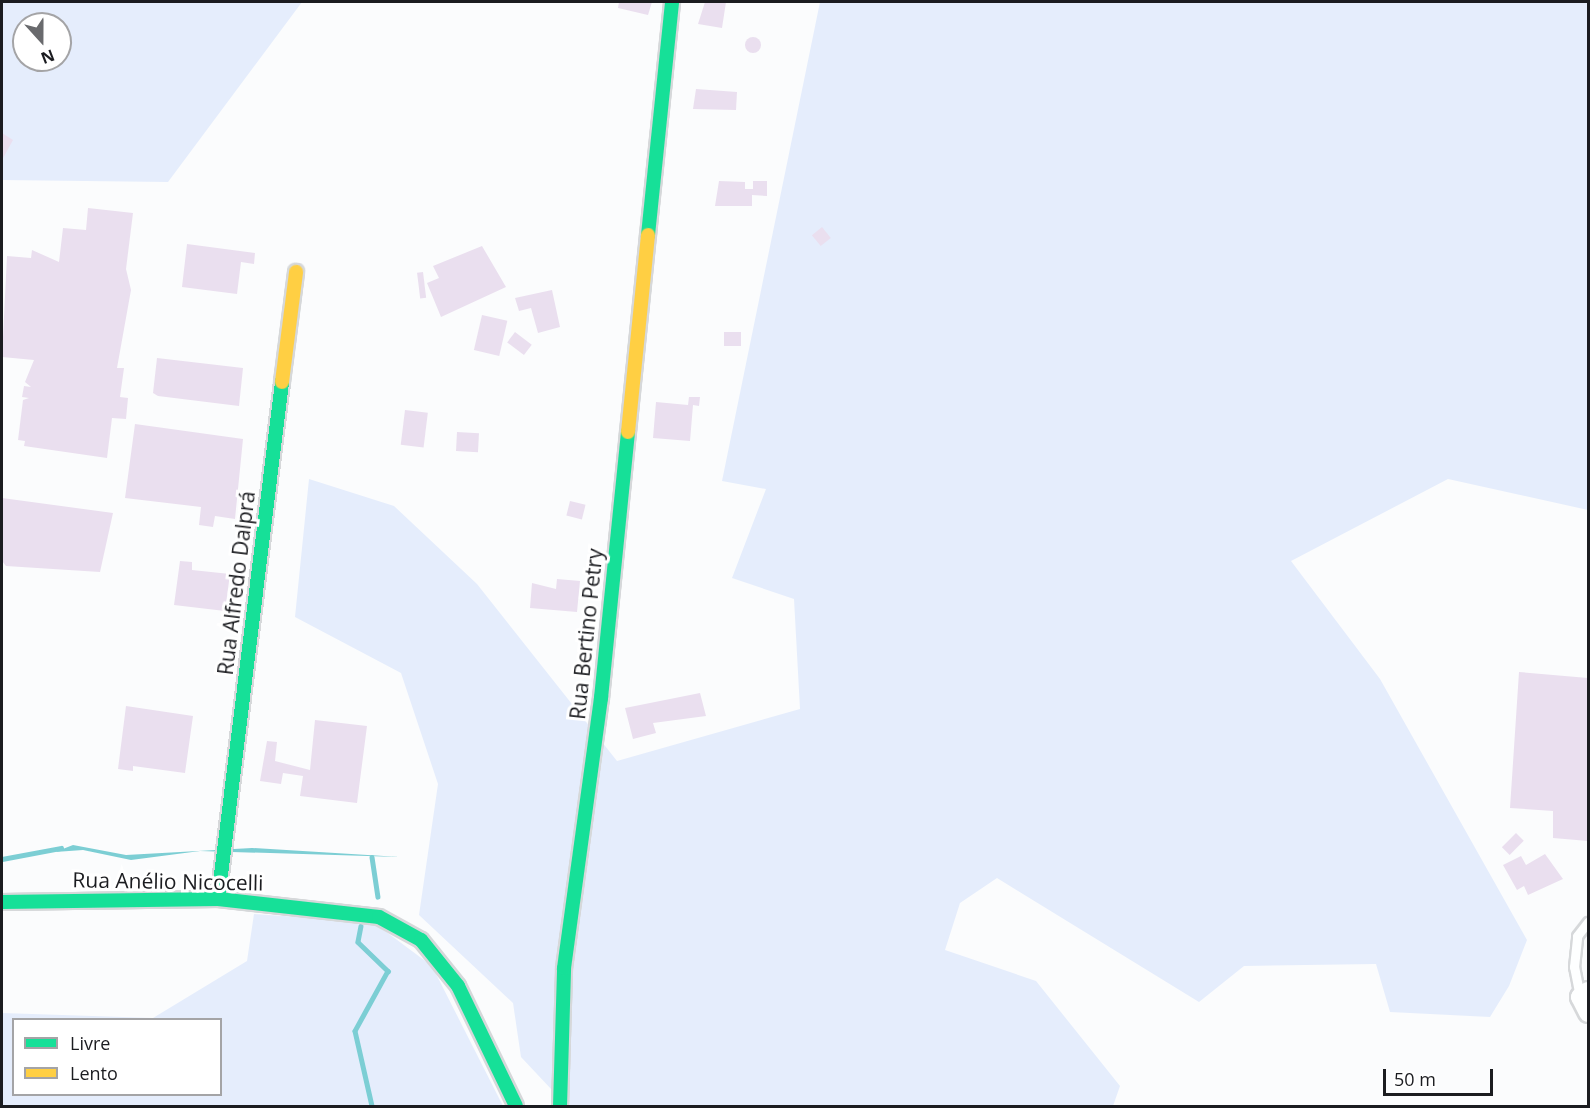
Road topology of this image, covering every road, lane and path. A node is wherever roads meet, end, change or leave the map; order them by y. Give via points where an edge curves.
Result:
1 (672, 2) edge
2 (296, 272) dead end
3 (218, 899) junction
4 (2, 902) edge
5 (1588, 922) edge
6 (1586, 1000) edge
7 (516, 1107) edge
8 (560, 1107) edge

1 - 8 street, Rua Bertino Petry via 601,698 564,968
2 - 3 street, Rua Alfredo Dalprá
3 - 4 street, Rua Anélio Nicocelli
3 - 7 street, Rua Anélio Nicocelli via 369,914 421,940 458,986
5 - 6 lane via 1577,936 1574,967

